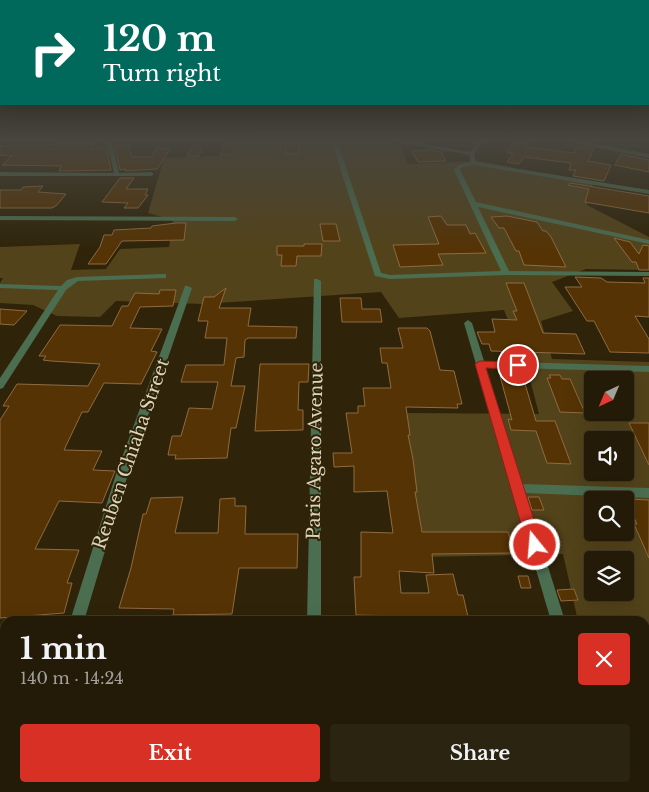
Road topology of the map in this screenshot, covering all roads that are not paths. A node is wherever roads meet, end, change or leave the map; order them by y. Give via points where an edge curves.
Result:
1 (346, 177) edge
2 (460, 177) edge
3 (558, 177) edge
4 (649, 192) edge
5 (474, 204) junction
6 (0, 218) edge
7 (235, 219) dead end
8 (649, 242) edge
9 (506, 273) junction
10 (649, 274) edge
11 (164, 276) dead end
12 (317, 281) dead end
13 (0, 286) edge
14 (63, 288) junction
15 (188, 288) dead end
16 (468, 323) dead end
17 (480, 364) junction
18 (649, 369) edge
19 (4, 373) edge
20 (0, 386) edge
21 (518, 488) junction
22 (649, 493) edge
23 (78, 616) edge
24 (314, 616) edge
25 (556, 616) edge

1 - 9 street via 378,274 390,277
2 - 5 street
3 - 4 street
5 - 8 street
5 - 9 street
6 - 7 street
9 - 10 street
11 - 14 street via 77,279
12 - 24 street, Paris Agaro Avenue
13 - 14 street
14 - 19 street
15 - 23 street, Reuben Chiaha Street via 122,471
16 - 17 street
17 - 18 street
17 - 21 street
19 - 20 street
21 - 22 street
21 - 25 street

